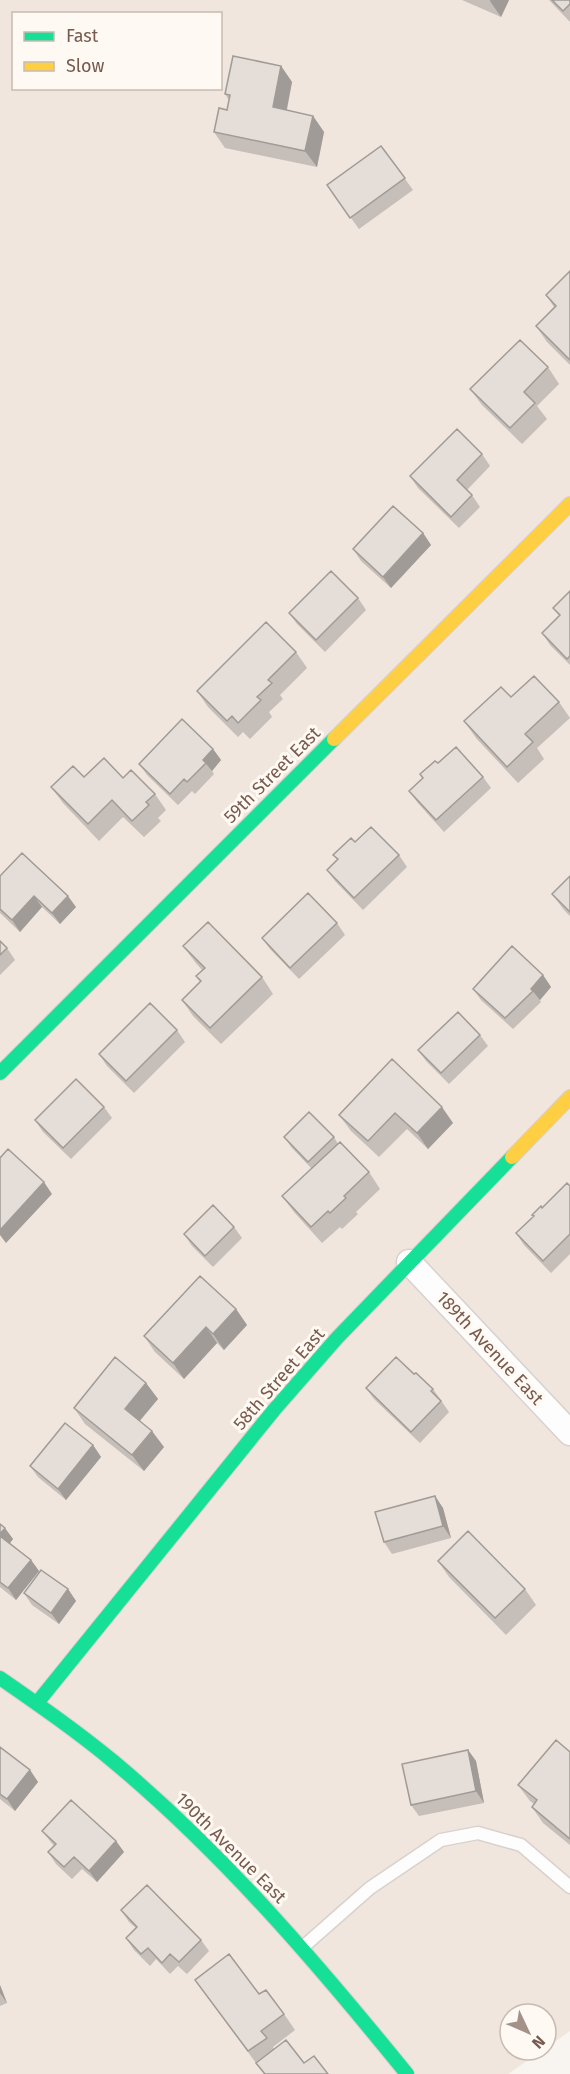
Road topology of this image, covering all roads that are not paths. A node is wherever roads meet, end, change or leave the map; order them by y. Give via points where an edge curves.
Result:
1 (568, 511) edge
2 (0, 1073) edge
3 (570, 1097) edge
4 (409, 1262) junction
5 (570, 1433) edge
6 (0, 1678) edge
7 (37, 1703) junction
8 (570, 1887) edge
9 (302, 1947) junction
10 (407, 2074) edge

1 - 2 street, 59th Street East
3 - 4 street, 58th Street East
4 - 5 street, 189th Avenue East
4 - 7 street, 58th Street East via 274,1410
6 - 7 street, 190th Avenue East
7 - 9 street, 190th Avenue East via 128,1773 219,1858
8 - 9 lane via 521,1845 478,1833 441,1840 370,1888
9 - 10 street, 190th Avenue East

